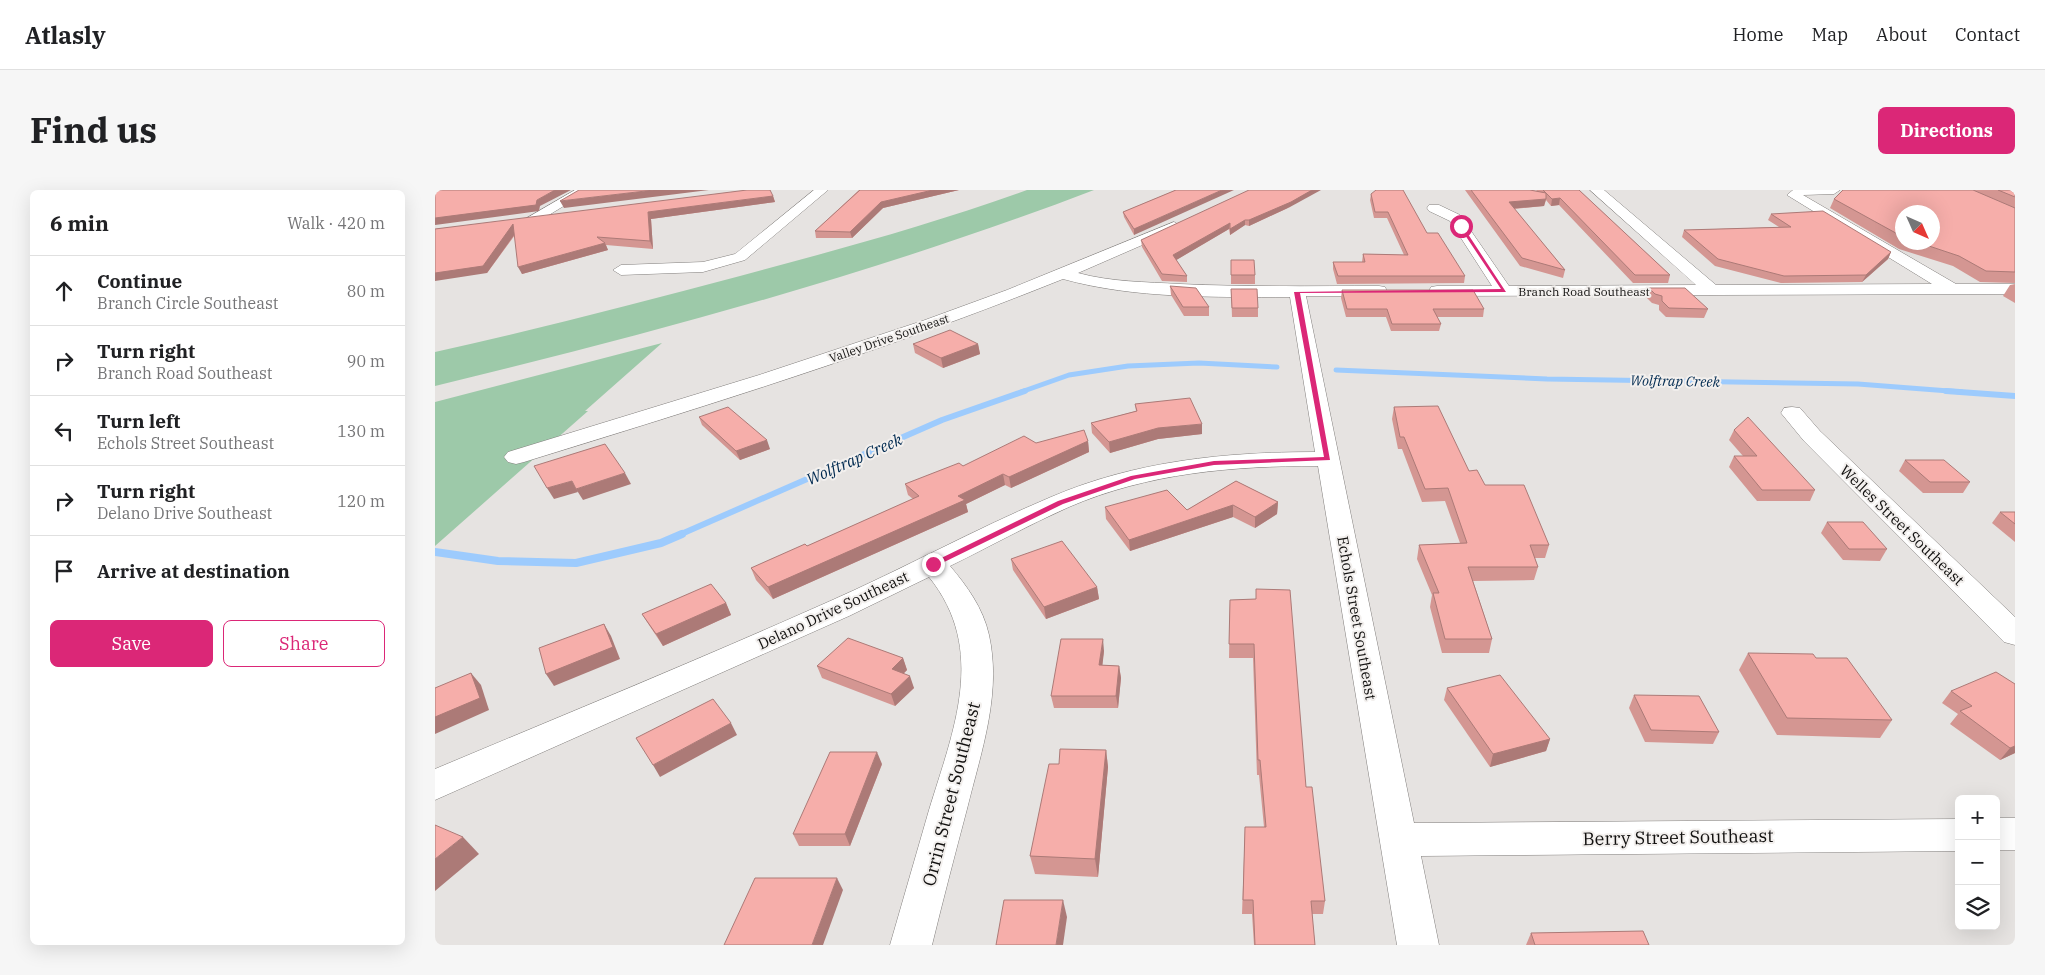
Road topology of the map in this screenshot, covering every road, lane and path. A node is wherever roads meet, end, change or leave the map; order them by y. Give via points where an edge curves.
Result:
1 (583, 190) edge
2 (822, 190) edge
3 (1597, 190) edge
4 (1834, 190) edge
5 (1789, 191) edge
6 (1434, 208) dead end
7 (572, 213) edge
8 (1193, 218) edge
9 (621, 270) dead end
10 (1064, 274) junction
11 (1953, 289) junction
12 (2015, 289) edge
13 (1712, 290) junction
14 (1395, 291) edge
15 (1425, 291) edge
16 (1504, 291) junction
17 (1297, 292) junction
18 (1792, 413) dead end
19 (517, 457) dead end
20 (1327, 459) junction
21 (933, 564) junction
22 (2015, 635) edge
23 (435, 785) edge
24 (1955, 834) edge
25 (2000, 834) edge
26 (2015, 834) edge
27 (1398, 840) junction
28 (911, 945) edge
29 (1418, 945) edge

1 - 7 street via 529,219
2 - 9 street via 748,252 718,267
3 - 13 street
4 - 5 street
5 - 11 street
6 - 16 street via 1455,218
8 - 10 street, Valley Drive Southeast
10 - 17 street via 1095,282 1160,288
10 - 19 street, Valley Drive Southeast via 873,344
11 - 12 street, Branch Road Southeast
11 - 13 street, Branch Road Southeast
13 - 16 street, Branch Road Southeast
14 - 17 street
15 - 16 street, Branch Road Southeast
17 - 20 street, Echols Street Southeast
18 - 22 street, Welles Street Southeast
20 - 21 street, Delano Drive Southeast via 1214,463 1133,477 1060,502
20 - 27 street, Echols Street Southeast
21 - 23 street, Delano Drive Southeast via 839,609
21 - 28 street, Orrin Street Southeast via 962,600 974,635 978,676 974,718
24 - 27 street, Berry Street Southeast
25 - 26 street
27 - 29 street, Echols Street Southeast

